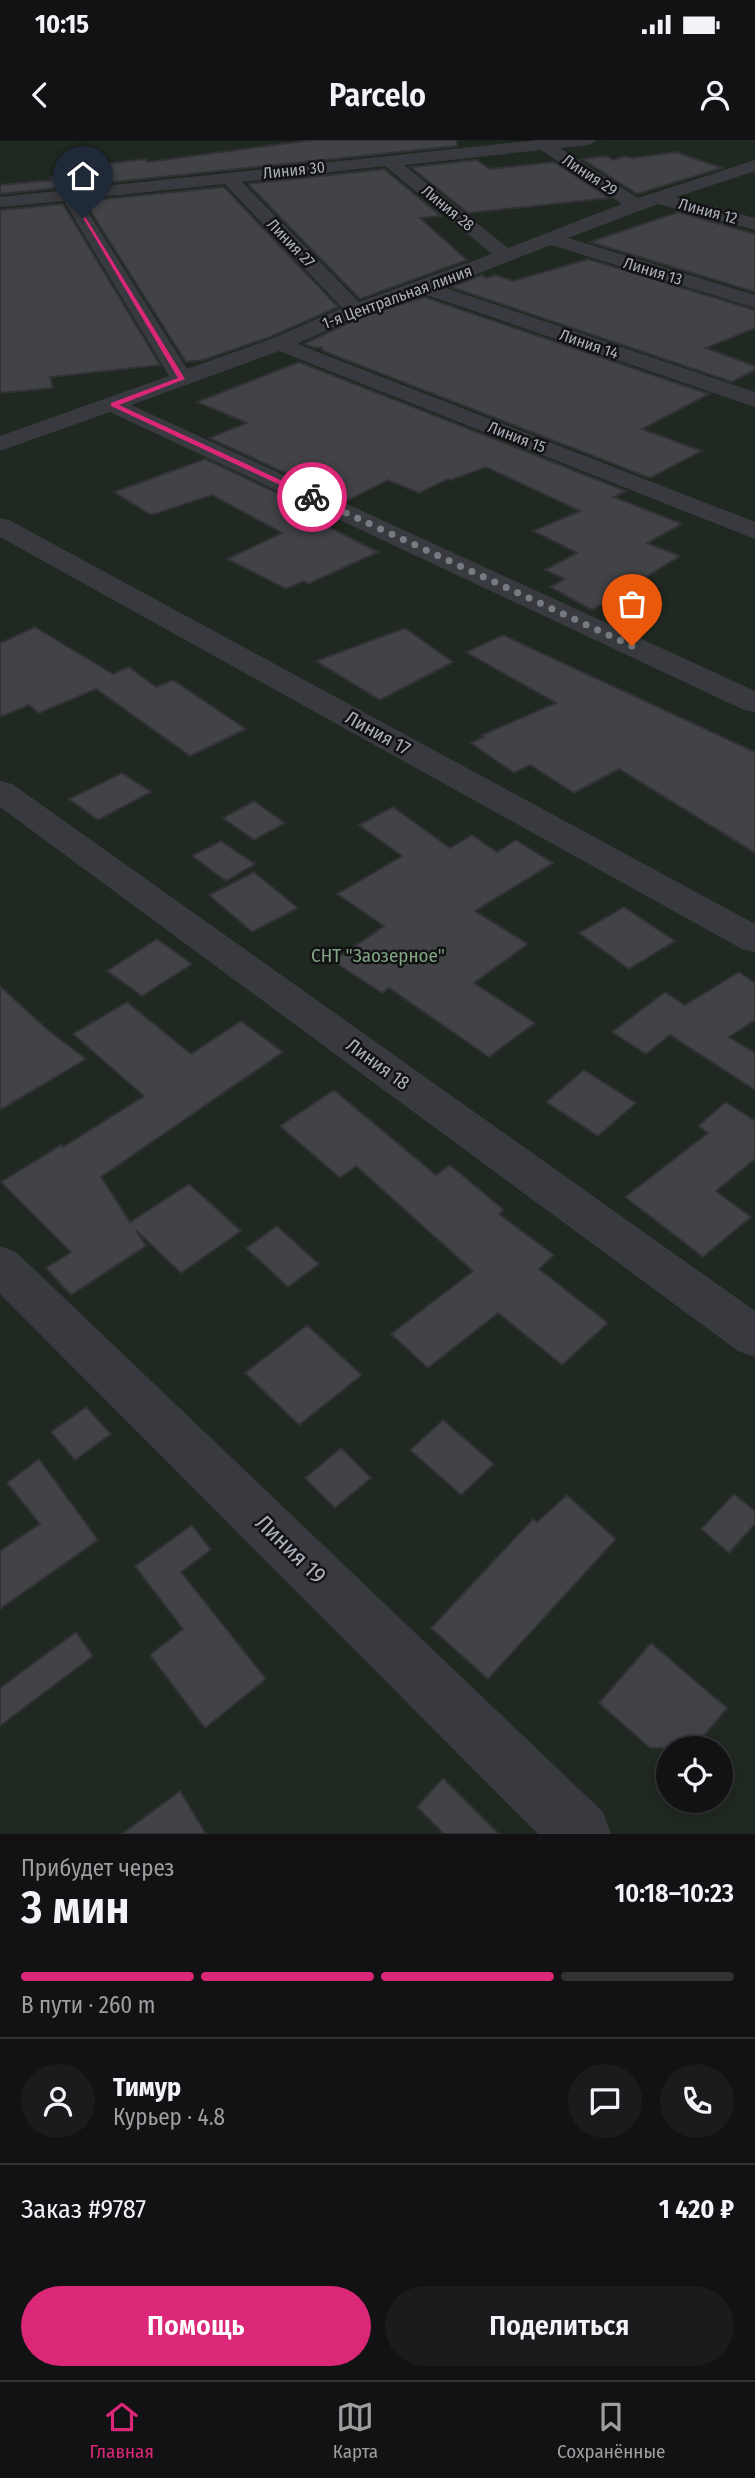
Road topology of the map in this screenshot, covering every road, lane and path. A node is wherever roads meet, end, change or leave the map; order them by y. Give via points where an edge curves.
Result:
1 (589, 140) edge
2 (543, 144) junction
3 (389, 161) junction
4 (755, 165) edge
5 (228, 177) junction
6 (69, 195) junction
7 (660, 198) junction
8 (0, 202) edge
9 (636, 205) junction
10 (755, 224) edge
11 (552, 240) junction
12 (507, 256) junction
13 (424, 287) junction
14 (755, 302) edge
15 (355, 310) junction
16 (279, 344) junction
17 (182, 379) junction
18 (755, 400) edge
19 (113, 405) junction
20 (0, 444) edge
21 (0, 526) edge
22 (755, 531) edge
23 (755, 703) edge
24 (0, 791) edge
25 (755, 940) edge
26 (0, 1265) edge
27 (755, 1336) edge
28 (581, 1834) edge

1 - 2 street, Линия 30
2 - 3 street, Линия 30
2 - 9 street, Линия 29
3 - 5 street, Линия 30
3 - 12 street, Линия 28
4 - 7 street, 1-я Центральная линия
5 - 6 street, Линия 30
5 - 15 street, Линия 27
6 - 8 street, Линия 30
6 - 17 street
7 - 9 street, 1-я Центральная линия
7 - 10 street, Линия 12
9 - 11 street, 1-я Центральная линия
11 - 12 street, 1-я Центральная линия
11 - 14 street, Линия 13
12 - 13 street, 1-я Центральная линия
13 - 15 street, 1-я Центральная линия
13 - 18 street, Линия 14
15 - 16 street, 1-я Центральная линия
16 - 17 street, 1-я Центральная линия
16 - 22 street, Линия 15
17 - 19 street, 1-я Центральная линия
19 - 20 street, 1-я Центральная линия
19 - 23 street
21 - 25 street, Линия 17
24 - 27 street, Линия 18
26 - 28 street, Линия 19

